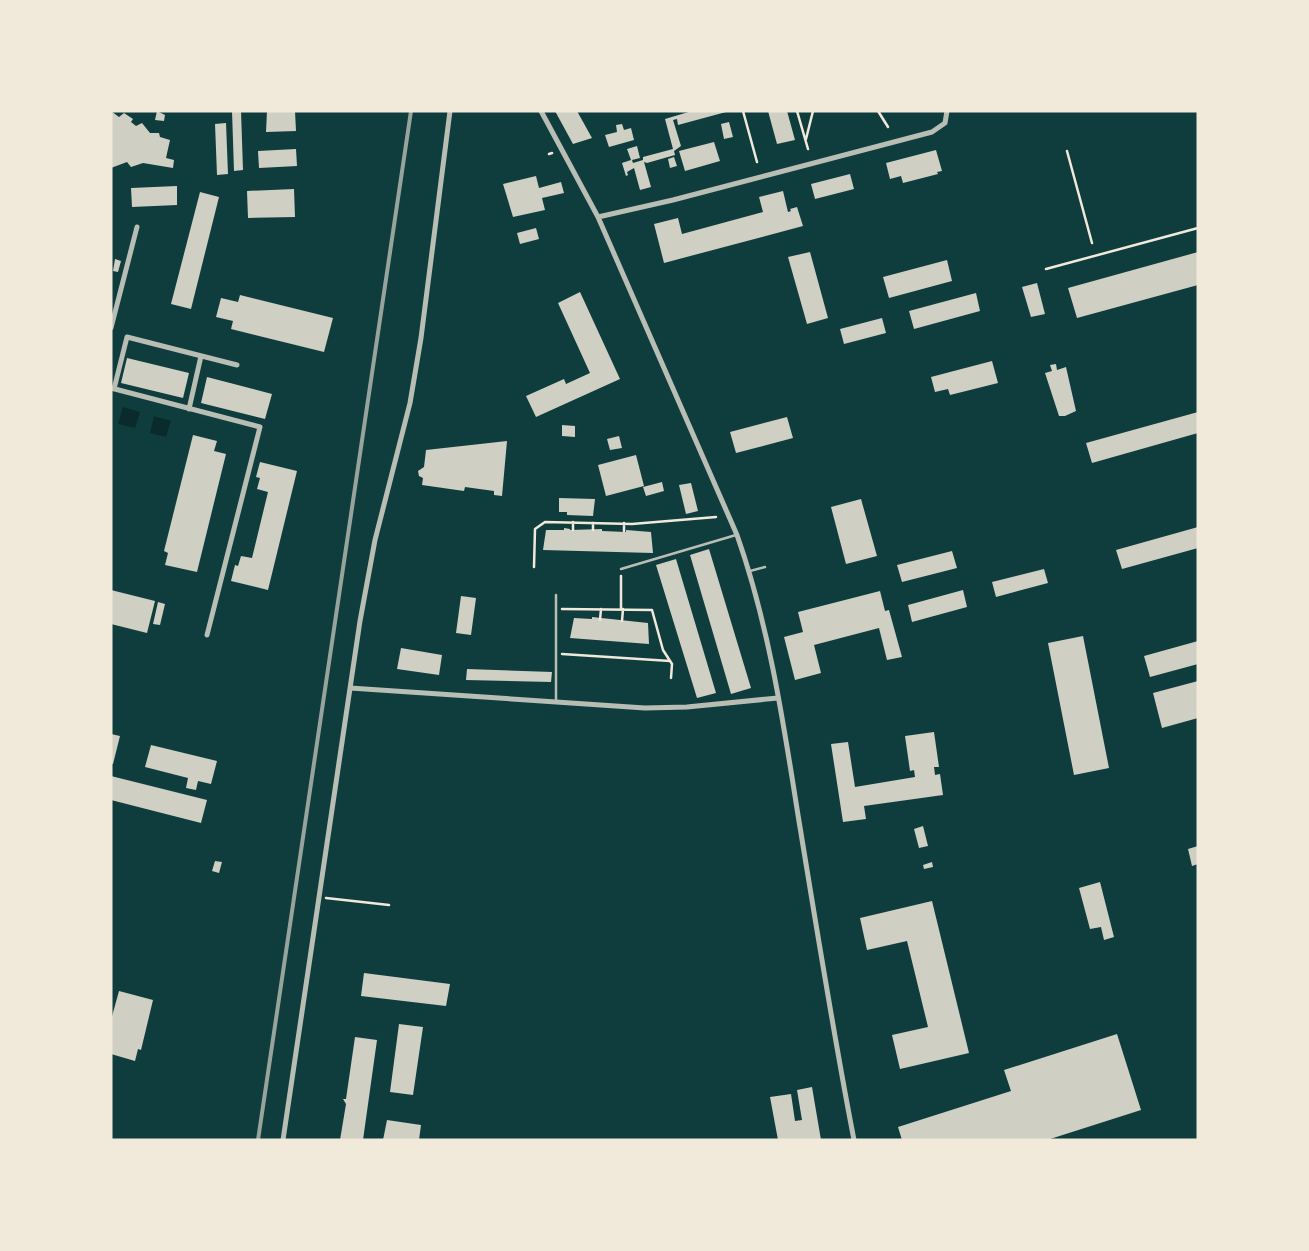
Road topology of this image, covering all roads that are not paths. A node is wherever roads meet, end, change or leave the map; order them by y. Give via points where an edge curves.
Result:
1 (450, 111) edge
2 (542, 111) edge
3 (947, 111) edge
4 (598, 217) junction
5 (137, 227) dead end
6 (111, 328) edge
7 (201, 356) junction
8 (236, 365) dead end
9 (112, 388) edge
10 (189, 409) junction
11 (737, 534) junction
12 (765, 567) dead end
13 (621, 569) road end
14 (750, 571) junction
15 (556, 595) dead end
16 (207, 635) dead end
17 (350, 688) junction
18 (778, 698) junction
19 (556, 702) junction
20 (283, 1140) edge
21 (854, 1140) edge

1 - 17 street via 410,403 375,540
2 - 4 street
3 - 4 street via 945,123 932,132
4 - 11 street
5 - 6 street
7 - 8 street
7 - 9 street via 127,337
7 - 10 street
9 - 10 street
10 - 16 street via 260,427
11 - 13 lane
11 - 14 street
12 - 14 lane
14 - 18 street
15 - 19 lane
17 - 19 street
17 - 20 street
18 - 19 street via 654,707
18 - 21 street

